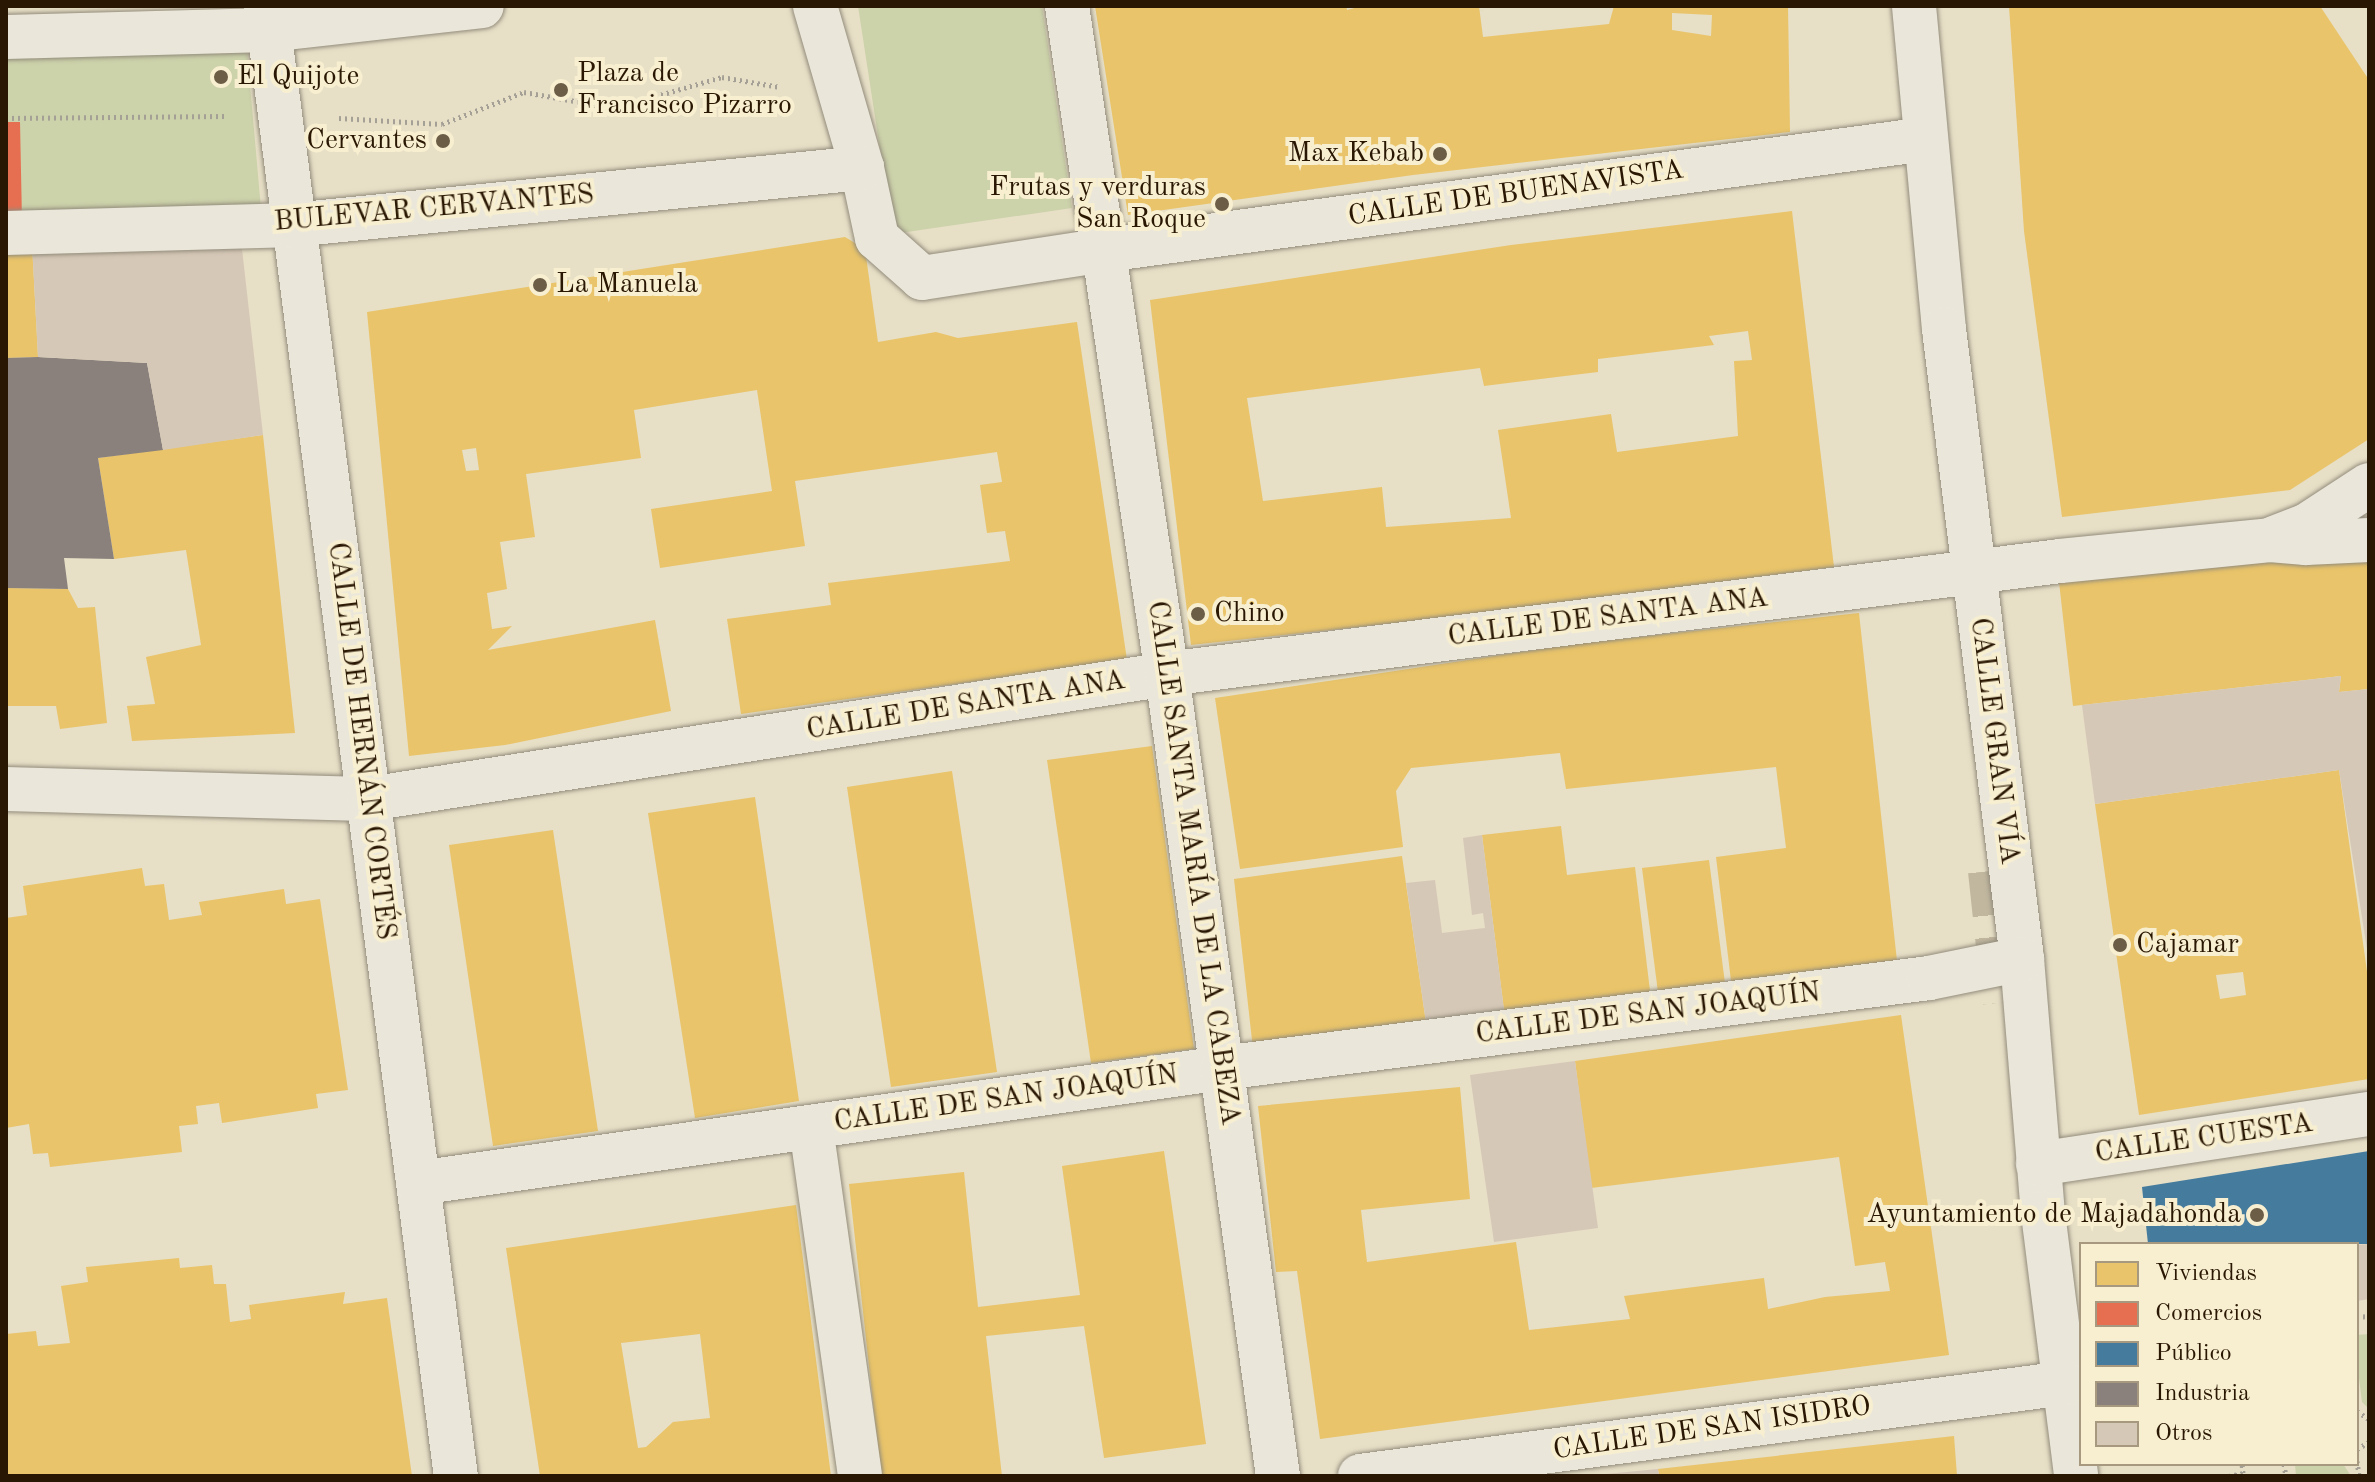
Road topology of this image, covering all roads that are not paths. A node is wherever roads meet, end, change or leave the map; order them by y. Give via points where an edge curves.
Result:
1 (482, 6) edge
2 (815, 6) edge
3 (1067, 6) edge
4 (1914, 6) edge
5 (268, 18) edge
6 (6, 37) edge
7 (1926, 139) junction
8 (862, 168) junction
9 (292, 225) junction
10 (6, 233) edge
11 (1105, 250) junction
12 (2369, 485) edge
13 (2270, 540) junction
14 (2369, 540) edge
15 (1973, 572) junction
16 (1167, 674) junction
17 (6, 789) edge
18 (369, 799) junction
19 (2022, 959) junction
20 (1222, 1068) junction
21 (2369, 1114) edge
22 (811, 1127) junction
23 (2038, 1164) junction
24 (418, 1183) junction
25 (2065, 1383) junction
26 (456, 1476) edge
27 (860, 1476) edge
28 (1276, 1476) edge
29 (1360, 1476) edge
30 (2076, 1476) edge

1 - 5 street
2 - 8 street
3 - 11 street
4 - 7 street, CALLE GRAN VÍA
5 - 6 street
5 - 9 street, CALLE DE HERNÁN CORTÉS
7 - 11 street, CALLE DE BUENAVISTA
7 - 15 street, CALLE GRAN VÍA
8 - 9 street, BULEVAR CERVANTES
8 - 11 street, CALLE DE BUENAVISTA via 877,238 922,278
9 - 10 street, BULEVAR CERVANTES
9 - 18 street, CALLE DE HERNÁN CORTÉS
11 - 16 street, CALLE SANTA MARÍA DE LA CABEZA
12 - 13 street via 2306,526
13 - 14 street
13 - 15 street, CALLE DE SANTA ANA
15 - 16 street, CALLE DE SANTA ANA
15 - 19 street, CALLE GRAN VÍA
16 - 18 street, CALLE DE SANTA ANA
16 - 20 street, CALLE SANTA MARÍA DE LA CABEZA
17 - 18 street, CALLE DE SANTA ANA
18 - 24 street, CALLE DE HERNÁN CORTÉS
19 - 20 street, CALLE DE SAN JOAQUÍN via 1929,978
19 - 23 street, CALLE GRAN VÍA
20 - 22 street, CALLE DE SAN JOAQUÍN
20 - 28 street, CALLE SANTA MARÍA DE LA CABEZA
21 - 23 street, CALLE CUESTA
22 - 24 street, CALLE DE SAN JOAQUÍN
22 - 27 street
23 - 25 street, CALLE GRAN VÍA
24 - 26 street, CALLE DE HERNÁN CORTÉS
25 - 29 street, CALLE DE SAN ISIDRO
25 - 30 street, CALLE GRAN VÍA

